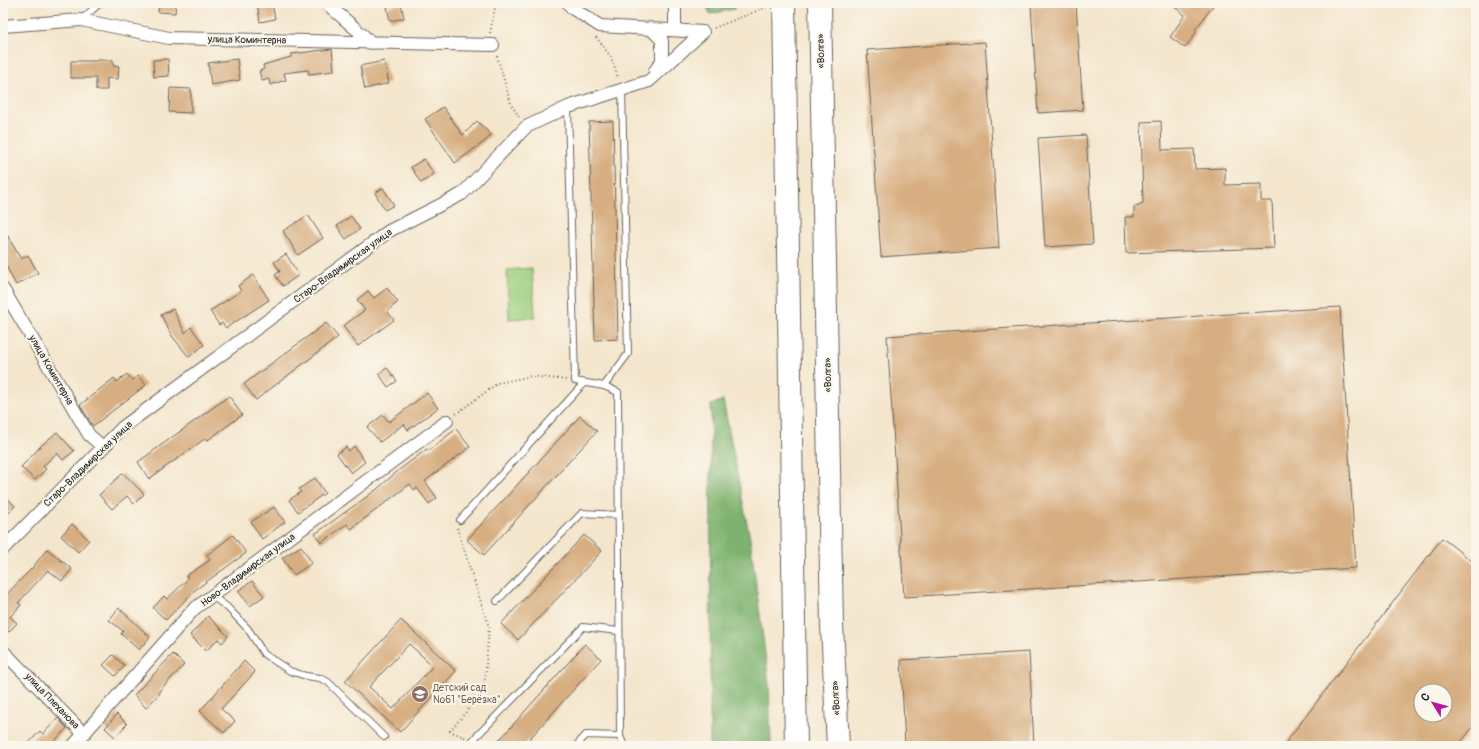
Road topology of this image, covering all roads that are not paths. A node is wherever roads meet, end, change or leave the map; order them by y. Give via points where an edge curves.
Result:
1 (100, 3) edge
2 (326, 3) edge
3 (568, 3) edge
4 (675, 3) edge
5 (820, 3) edge
6 (777, 4) edge
7 (81, 20) junction
8 (3, 26) edge
9 (650, 28) junction
10 (675, 30) junction
11 (372, 43) junction
12 (493, 45) road end
13 (649, 81) junction
14 (622, 90) junction
15 (568, 107) junction
16 (3, 288) edge
17 (584, 383) junction
18 (604, 386) junction
19 (447, 421) road end
20 (103, 447) junction
21 (619, 515) junction
22 (460, 520) road end
23 (3, 549) edge
24 (212, 596) junction
25 (497, 601) dead end
26 (620, 631) junction
27 (3, 651) edge
28 (84, 734) junction
29 (620, 736) junction
30 (384, 737) dead end
31 (473, 740) road end
32 (73, 746) edge
33 (576, 746) edge
34 (624, 746) edge
35 (796, 746) edge
36 (838, 746) edge

1 - 7 lane
2 - 11 street
3 - 9 street via 600,26
4 - 10 street
5 - 36 highway, «Волга» via 832,617
6 - 35 highway
7 - 8 street, улица Коминтерна
7 - 11 street, улица Коминтерна via 169,38
9 - 10 street
9 - 13 street via 662,40 662,61
10 - 13 street, Старо-Владимирская улица via 704,32
11 - 12 street, улица Коминтерна
13 - 14 street, Старо-Владимирская улица
14 - 15 street, Старо-Владимирская улица
14 - 18 lane via 628,354
15 - 17 lane via 575,381
15 - 20 street, Старо-Владимирская улица via 526,127 462,194 389,231 123,427
16 - 20 street, улица Коминтерна via 89,436
17 - 18 lane
17 - 22 lane
18 - 21 lane via 618,392
19 - 24 street, Ново-Владимирская улица
20 - 23 street, Старо-Владимирская улица
21 - 25 lane via 582,513
21 - 26 lane
24 - 28 street, Ново-Владимирская улица via 194,609
24 - 30 lane via 227,607 248,629 264,654 290,671 328,682
26 - 29 lane
26 - 31 lane via 583,627
27 - 28 street, улица Плеханова
28 - 32 street, Ново-Владимирская улица
29 - 33 lane via 586,735
29 - 34 lane

